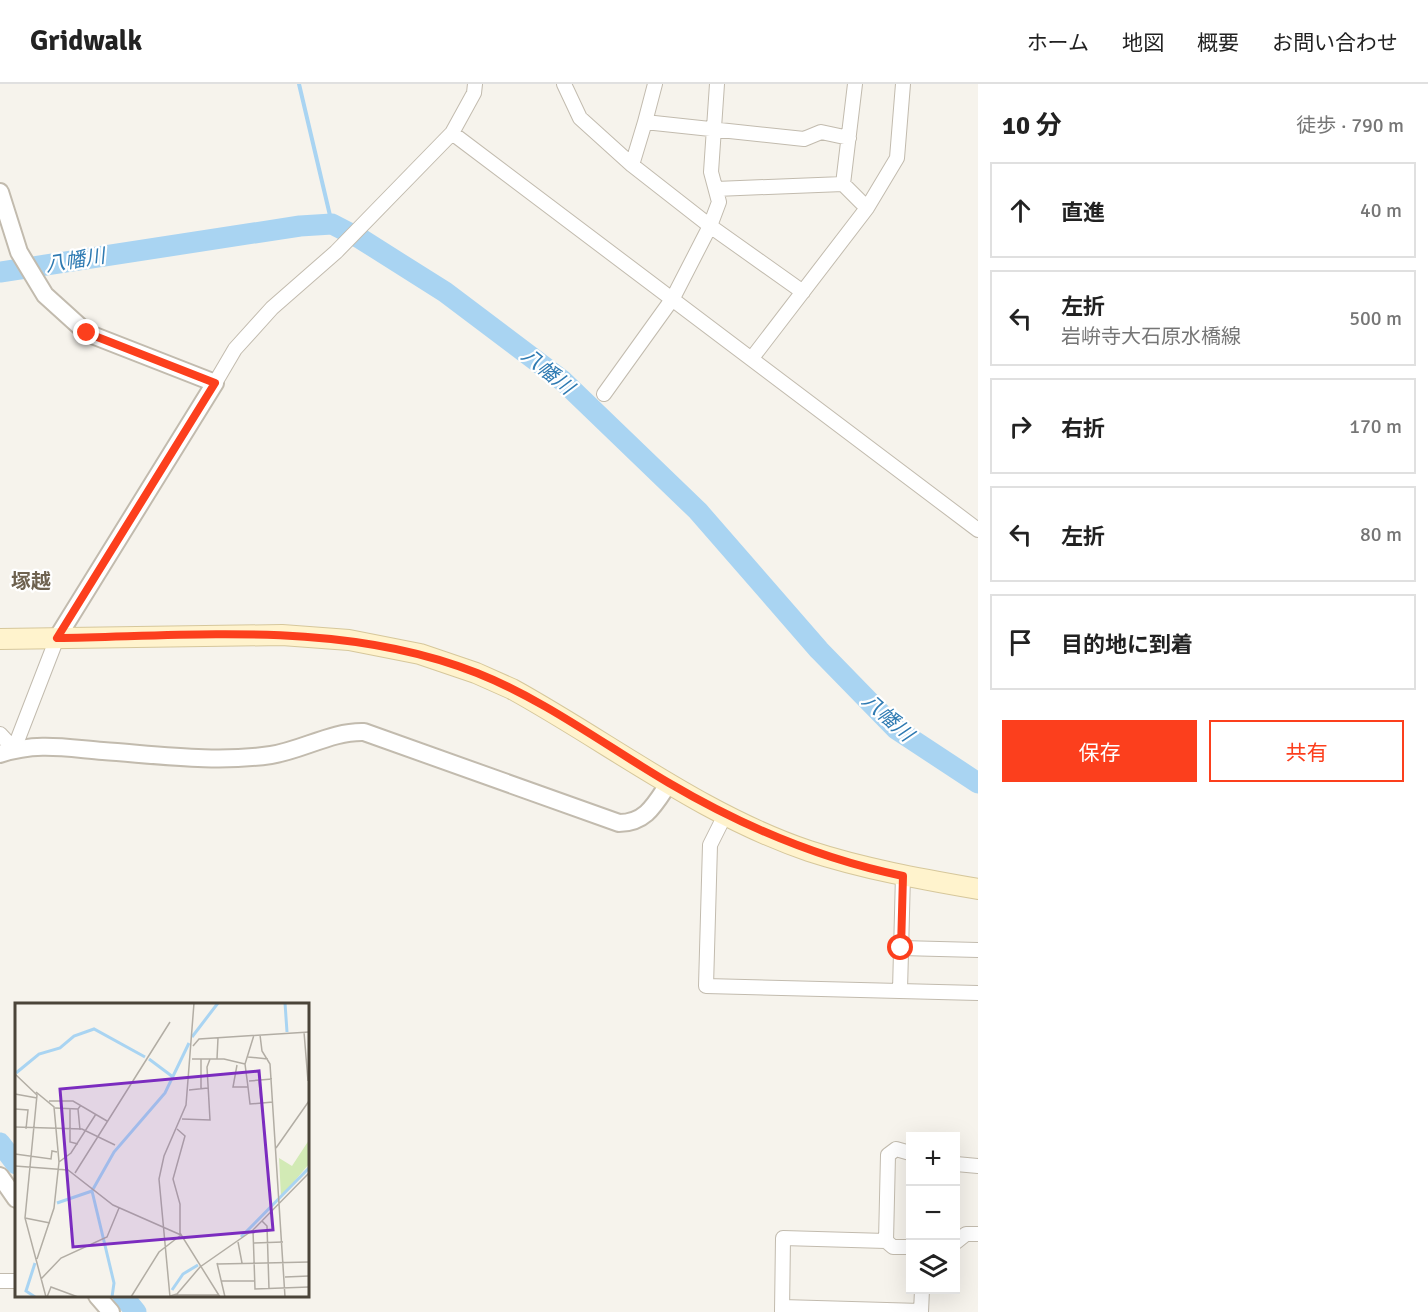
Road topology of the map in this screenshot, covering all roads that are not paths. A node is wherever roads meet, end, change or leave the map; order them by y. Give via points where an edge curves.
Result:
1 (474, 84) edge
2 (564, 84) edge
3 (655, 84) edge
4 (717, 84) edge
5 (855, 84) edge
6 (903, 84) edge
7 (645, 122) junction
8 (714, 129) junction
9 (452, 133) junction
10 (849, 138) junction
11 (632, 165) junction
12 (843, 184) junction
13 (716, 189) junction
14 (0, 192) edge
15 (867, 208) junction
16 (710, 226) junction
17 (803, 292) junction
18 (672, 298) junction
19 (752, 358) junction
20 (215, 383) junction
21 (604, 394) dead end
22 (978, 530) edge
23 (57, 638) junction
24 (0, 639) edge
25 (0, 734) edge
26 (7, 751) edge
27 (669, 783) junction
28 (725, 814) junction
29 (903, 876) junction
30 (978, 889) edge
31 (901, 948) junction
32 (978, 950) edge
33 (900, 990) junction
34 (978, 993) edge
35 (906, 1152) edge
36 (960, 1164) edge
37 (978, 1166) edge
38 (978, 1234) edge
39 (958, 1240) edge
40 (886, 1241) junction
41 (906, 1247) edge
42 (922, 1294) edge
43 (98, 1297) edge
44 (782, 1310) edge
45 (921, 1311) edge
46 (111, 1312) edge

1 - 9 street via 474,93
2 - 11 street via 580,118
3 - 7 street
4 - 8 street
5 - 10 street
6 - 15 street via 897,158
7 - 8 street
7 - 11 street
8 - 10 street via 804,139 821,132
8 - 13 street via 711,172
9 - 18 street
9 - 20 street via 336,252 272,308 236,349
10 - 12 street
11 - 16 street
12 - 13 street
12 - 15 street
13 - 16 street via 719,202
14 - 20 street via 19,252 45,295 87,333
15 - 17 street
16 - 17 street
16 - 18 street
17 - 19 street
18 - 19 street
18 - 21 street
19 - 22 street
20 - 23 street
23 - 24 main road
23 - 26 street
23 - 27 main road via 282,634 349,640 420,654 512,689
25 - 26 street
26 - 27 street via 32,745 208,759 271,755 337,735 364,732 619,823 643,819
27 - 28 main road
28 - 29 main road via 808,850
28 - 33 street via 710,845 706,986
29 - 30 main road
29 - 31 street
31 - 32 street
31 - 33 street
33 - 34 street
35 - 40 street via 896,1149 888,1155
36 - 37 street
38 - 39 street via 966,1234
40 - 41 street via 893,1247
40 - 44 street via 783,1238
42 - 45 street
43 - 46 street
44 - 45 street

